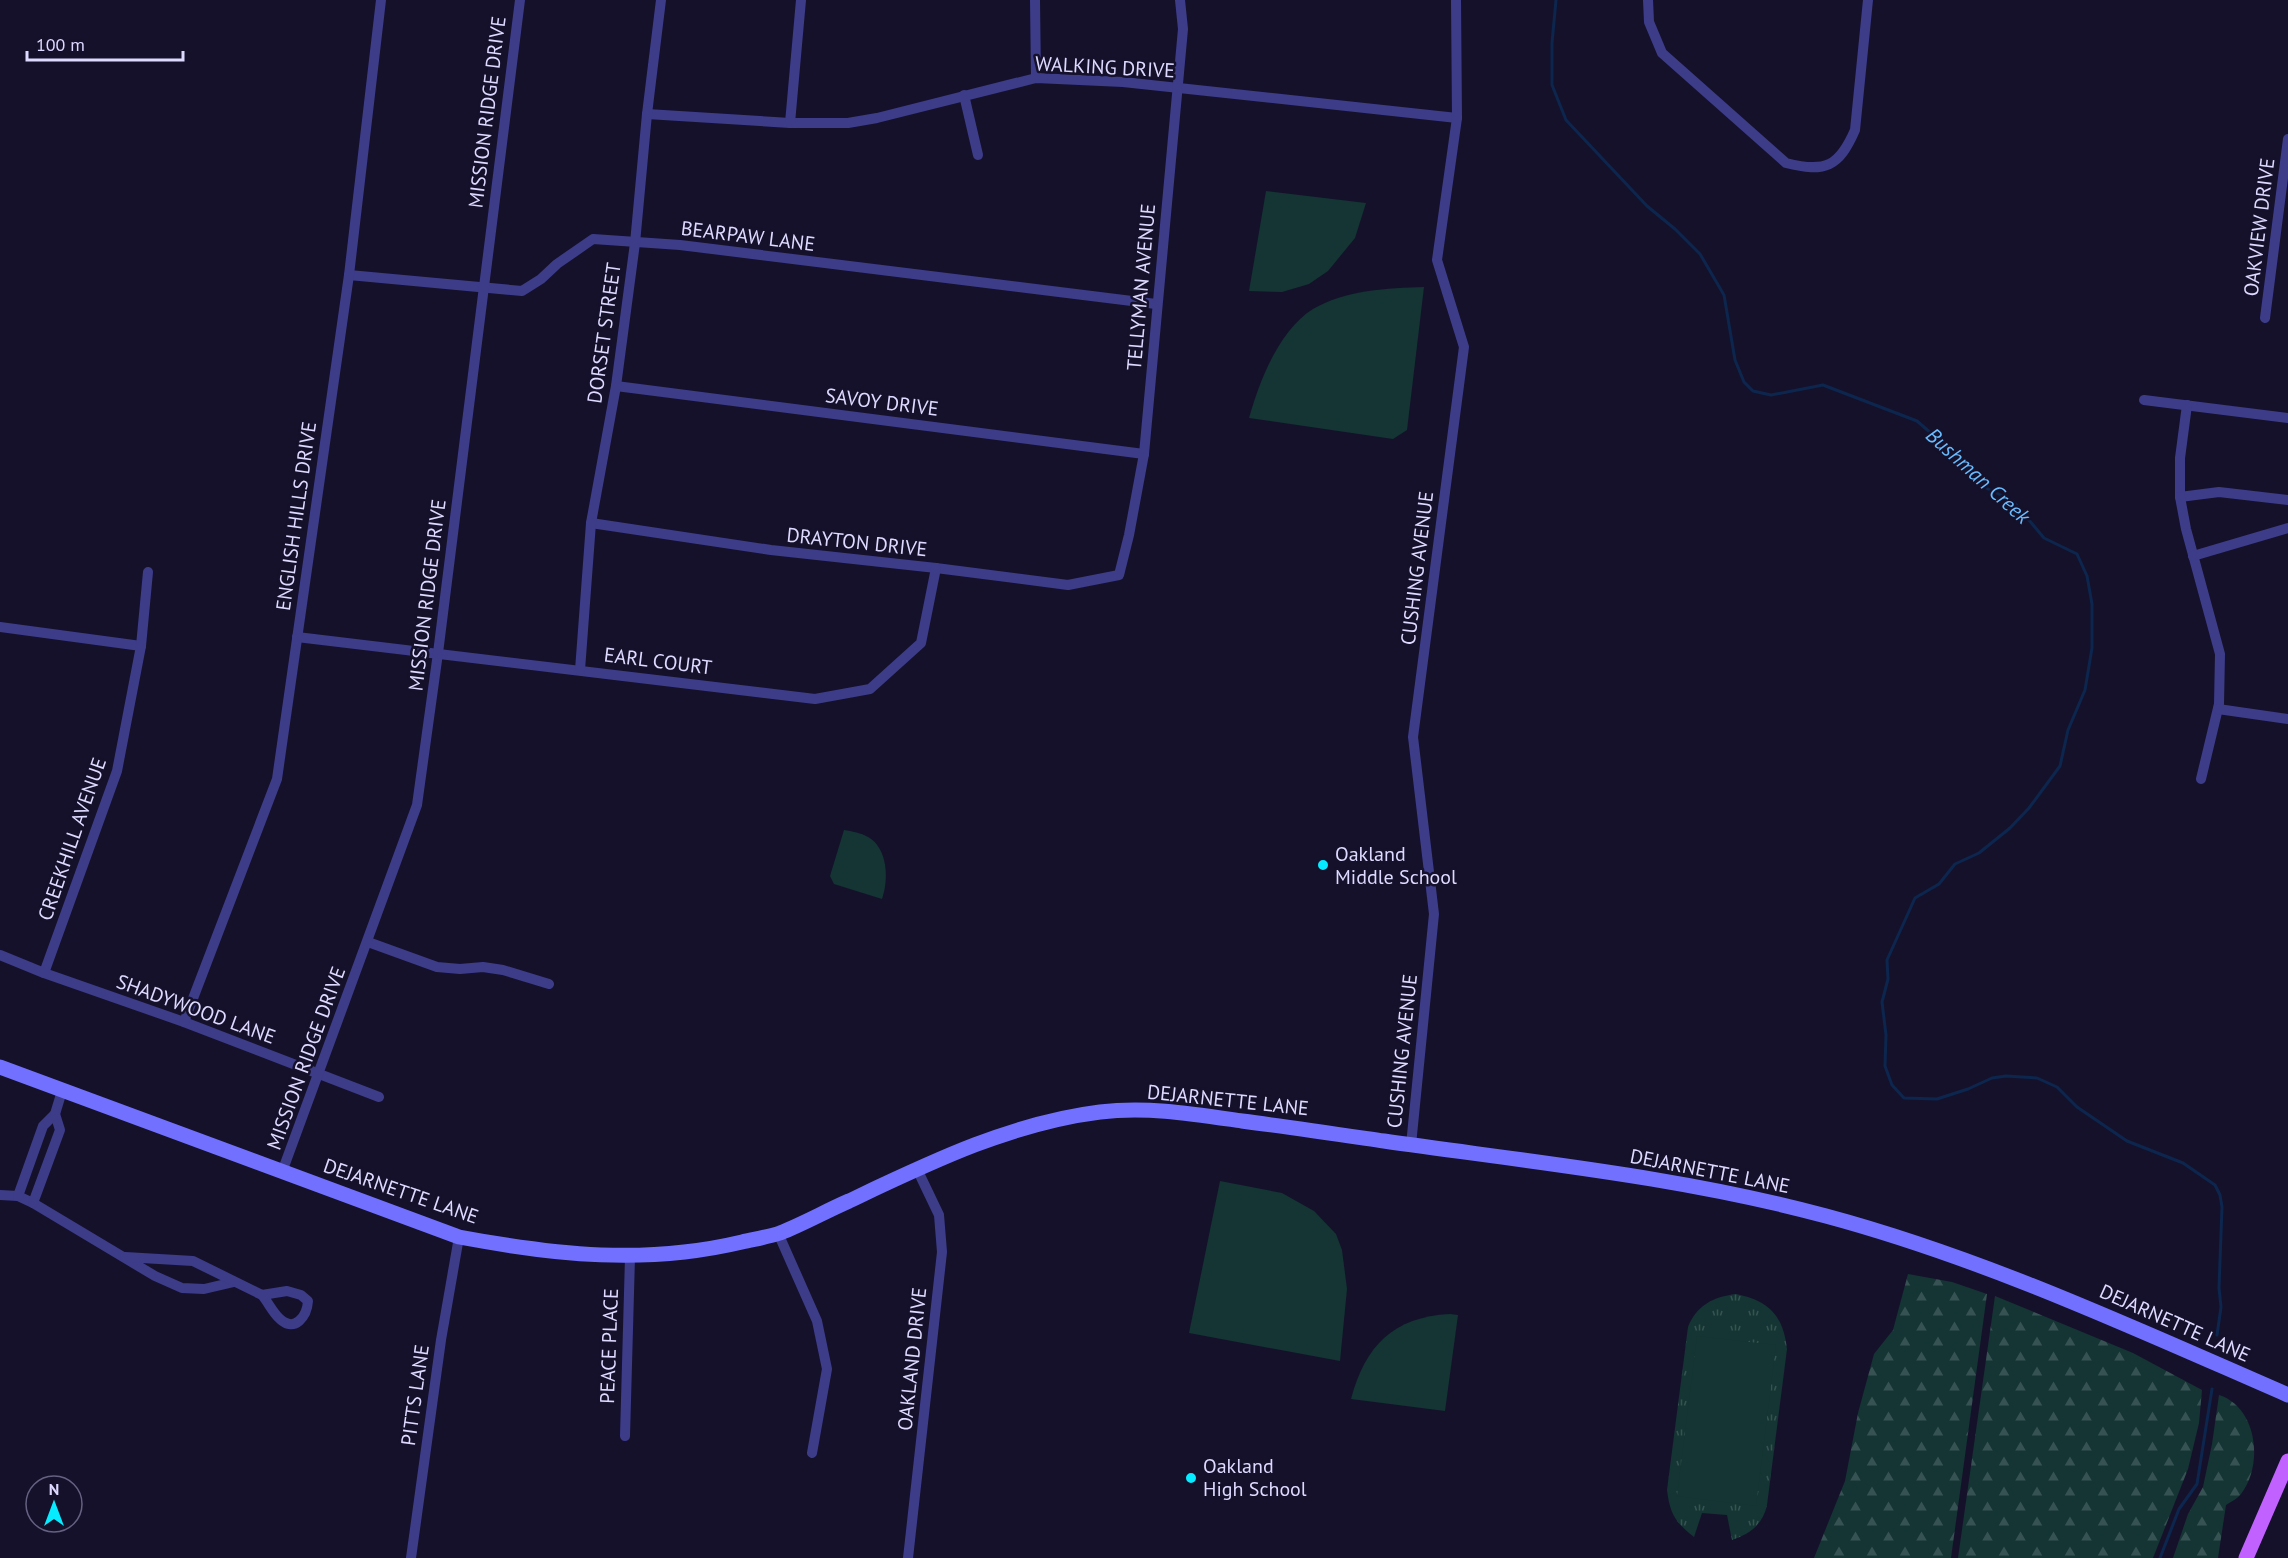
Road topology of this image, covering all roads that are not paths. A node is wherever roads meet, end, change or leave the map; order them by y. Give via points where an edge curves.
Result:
1 (381, 0) edge
2 (520, 0) edge
3 (661, 0) edge
4 (801, 0) edge
5 (1035, 0) edge
6 (1180, 0) edge
7 (1456, 0) edge
8 (1648, 0) edge
9 (1868, 0) edge
10 (1036, 78) junction
11 (1177, 89) junction
12 (964, 96) junction
13 (647, 114) junction
14 (1457, 118) junction
15 (790, 123) junction
16 (2288, 140) edge
17 (978, 155) dead end
18 (635, 243) junction
19 (349, 275) junction
20 (484, 286) junction
21 (1156, 304) junction
22 (2265, 318) dead end
23 (616, 386) junction
24 (2144, 400) dead end
25 (2187, 405) junction
26 (2288, 418) edge
27 (1144, 454) junction
28 (2180, 497) junction
29 (2288, 500) edge
30 (591, 523) junction
31 (2288, 528) edge
32 (2193, 556) junction
33 (936, 568) junction
34 (148, 572) dead end
35 (1119, 575) joint
36 (0, 627) edge
37 (297, 637) junction
38 (141, 646) junction
39 (438, 653) junction
40 (580, 670) junction
41 (2218, 709) junction
42 (2288, 719) edge
43 (2201, 779) dead end
44 (368, 942) junction
45 (0, 955) edge
46 (44, 973) junction
47 (549, 984) dead end
48 (184, 1022) junction
49 (0, 1067) edge
50 (319, 1074) junction
51 (62, 1091) junction
52 (379, 1097) dead end
53 (55, 1114) junction
54 (1411, 1144) junction
55 (917, 1169) junction
56 (282, 1172) junction
57 (0, 1195) edge
58 (18, 1196) junction
59 (33, 1203) junction
60 (778, 1233) junction
61 (459, 1237) junction
62 (125, 1257) junction
63 (630, 1257) junction
64 (234, 1282) junction
65 (262, 1295) dead end
66 (2288, 1395) edge
67 (625, 1436) dead end
68 (812, 1453) dead end
69 (2288, 1461) edge
70 (411, 1558) edge
71 (908, 1558) edge
72 (2246, 1558) edge

1 - 19 street, ENGLISH HILLS DRIVE
2 - 20 street, MISSION RIDGE DRIVE
3 - 13 street, DORSET STREET
4 - 15 street
5 - 10 street
6 - 11 street, TELLYMAN AVENUE via 1183,29
7 - 14 street, CUSHING AVENUE
8 - 9 street via 1649,22 1662,53 1786,164 1813,168 1840,158 1855,130
10 - 11 street, WALKING DRIVE
10 - 12 street, WALKING DRIVE
11 - 14 street, WALKING DRIVE
11 - 21 street, TELLYMAN AVENUE
12 - 15 street, WALKING DRIVE via 848,123
12 - 17 street
13 - 15 street, WALKING DRIVE
13 - 18 street, DORSET STREET
14 - 54 street, CUSHING AVENUE via 1437,260 1464,347 1413,736 1434,914
16 - 22 street, OAKVIEW DRIVE
18 - 20 street, BEARPAW LANE via 593,239 522,291
18 - 21 street, BEARPAW LANE via 680,245
18 - 23 street, DORSET STREET
19 - 20 street, BEARPAW LANE
19 - 37 street, ENGLISH HILLS DRIVE
20 - 39 street, MISSION RIDGE DRIVE
21 - 27 street, TELLYMAN AVENUE
23 - 27 street, SAVOY DRIVE
23 - 30 street, DORSET STREET
24 - 25 street
25 - 26 street
25 - 28 street
27 - 35 street, TELLYMAN AVENUE
28 - 29 street via 2219,492
28 - 32 street
30 - 33 street, DRAYTON DRIVE via 771,550
30 - 40 street, DORSET STREET
31 - 32 street
32 - 41 street via 2220,654
33 - 35 street, DRAYTON DRIVE via 1068,585
33 - 40 street, EARL COURT via 921,644 870,688 815,699
34 - 38 street, CREEKHILL AVENUE
36 - 38 street
37 - 39 street, EARL COURT
37 - 48 street, ENGLISH HILLS DRIVE via 278,779
38 - 46 street, CREEKHILL AVENUE via 117,771
39 - 40 street, EARL COURT
39 - 44 street, MISSION RIDGE DRIVE via 417,805
41 - 42 street
41 - 43 street
44 - 47 street via 437,967 503,970
44 - 50 street, MISSION RIDGE DRIVE
45 - 46 street, SHADYWOOD LANE
46 - 48 street, SHADYWOOD LANE
48 - 50 street, SHADYWOOD LANE
49 - 51 main road, DEJARNETTE LANE
50 - 52 street, SHADYWOOD LANE
50 - 56 street, MISSION RIDGE DRIVE
51 - 53 street
51 - 56 main road, DEJARNETTE LANE
53 - 58 street via 43,1126
53 - 59 street via 60,1130
54 - 55 main road, DEJARNETTE LANE via 1166,1110 1105,1111 1046,1120
54 - 66 main road, DEJARNETTE LANE via 1639,1177 1826,1215 1990,1268
55 - 60 main road, DEJARNETTE LANE
55 - 71 street, OAKLAND DRIVE via 939,1215 942,1252
56 - 61 main road, DEJARNETTE LANE
57 - 58 street
58 - 59 street
59 - 62 street
60 - 63 main road, DEJARNETTE LANE via 706,1251
60 - 68 street via 817,1322 827,1369
61 - 63 main road, DEJARNETTE LANE via 533,1250
61 - 70 street, PITTS LANE
62 - 64 street via 193,1260
62 - 64 street via 182,1288 204,1289
63 - 67 street, PEACE PLACE
64 - 65 street
69 - 72 main road

